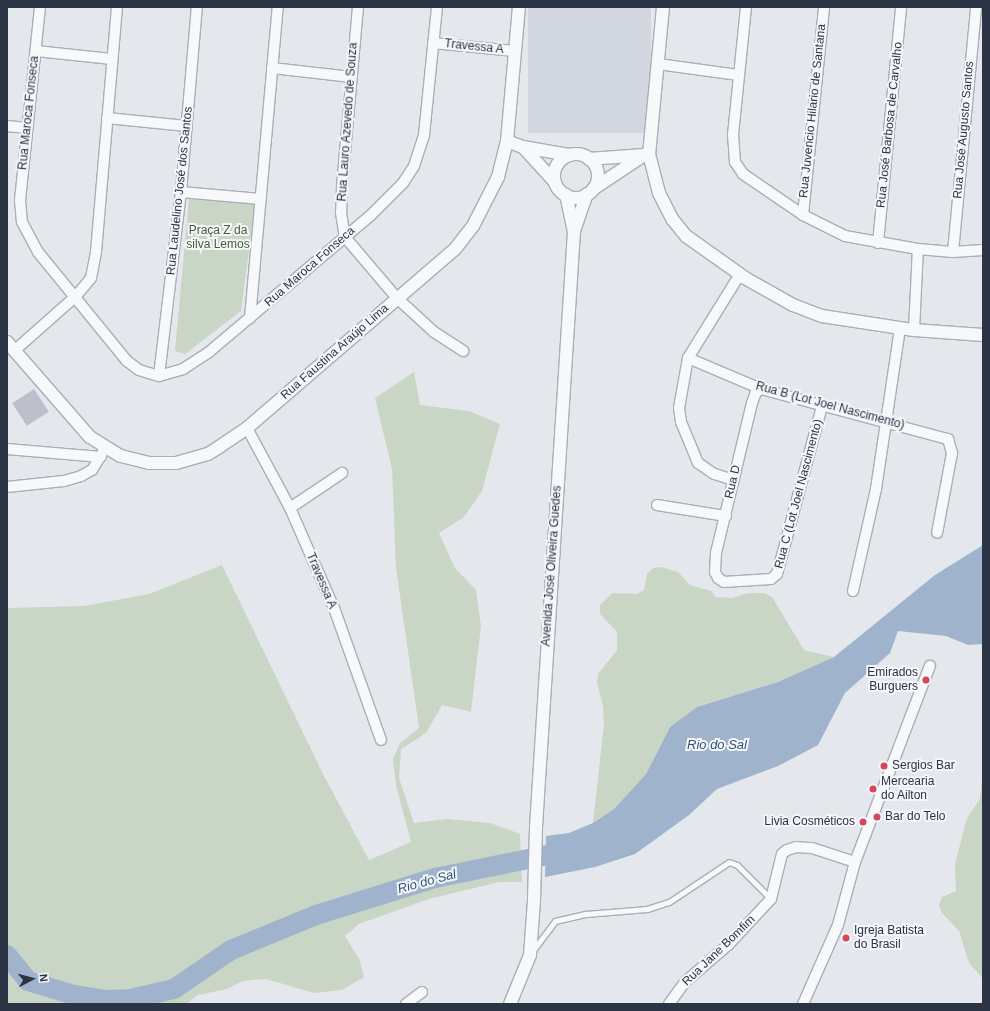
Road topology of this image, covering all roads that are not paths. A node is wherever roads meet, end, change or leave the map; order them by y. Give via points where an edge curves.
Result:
1 (40, 7) edge
2 (117, 7) edge
3 (197, 7) edge
4 (278, 7) edge
5 (358, 7) edge
6 (437, 7) edge
7 (520, 7) edge
8 (663, 7) edge
9 (746, 7) edge
10 (824, 7) edge
11 (901, 7) edge
12 (976, 7) edge
13 (433, 43) junction
14 (515, 51) junction
15 (36, 52) junction
16 (112, 59) junction
17 (658, 64) junction
18 (272, 68) junction
19 (738, 75) junction
20 (351, 78) junction
21 (107, 118) junction
22 (7, 126) edge
23 (187, 126) junction
24 (27, 128) junction
25 (507, 141) junction
26 (523, 147) junction
27 (570, 155) junction
28 (647, 155) junction
29 (589, 159) junction
30 (555, 182) junction
31 (182, 192) junction
32 (590, 192) junction
33 (566, 195) junction
34 (261, 199) junction
35 (803, 215) junction
36 (574, 232) junction
37 (345, 237) junction
38 (878, 243) junction
39 (918, 249) junction
40 (983, 250) edge
41 (953, 252) junction
42 (740, 274) junction
43 (76, 296) junction
44 (396, 298) junction
45 (250, 318) junction
46 (900, 328) junction
47 (914, 330) junction
48 (983, 335) edge
49 (11, 347) edge
50 (463, 351) dead end
51 (688, 358) junction
52 (159, 376) junction
53 (761, 389) junction
54 (822, 406) junction
55 (885, 421) junction
56 (247, 428) junction
57 (7, 449) edge
58 (103, 452) junction
59 (342, 473) dead end
60 (733, 480) junction
61 (7, 487) edge
62 (657, 505) dead end
63 (290, 508) junction
64 (726, 516) junction
65 (937, 533) dead end
66 (718, 578) joint
67 (853, 591) dead end
68 (930, 666) dead end
69 (381, 740) dead end
70 (855, 862) junction
71 (771, 900) junction
72 (530, 955) junction
73 (422, 992) dead end
74 (406, 1004) edge
75 (510, 1004) edge
76 (669, 1004) edge
77 (803, 1004) edge

1 - 15 street, Rua Maroca Fonseca
2 - 16 street
3 - 23 street, Rua Laudelino José dos Santos
4 - 18 street
5 - 20 street, Rua Lauro Azevedo de Souza
6 - 13 street, Rua Maroca Fonseca
7 - 14 street, Rua Faustina Araújo Lima
8 - 17 street
9 - 19 street
10 - 35 street, Rua Juvencio Hilario de Santana
11 - 38 street, Rua José Barbosa de Carvalho
12 - 41 street, Rua José Augusto Santos
13 - 14 street, Travessa A
13 - 37 street, Rua Maroca Fonseca via 424,135 414,166 393,194
14 - 25 street, Rua Faustina Araújo Lima
15 - 16 street
15 - 24 street, Rua Maroca Fonseca
16 - 21 street
17 - 19 street
17 - 28 street
18 - 20 street
18 - 34 street
19 - 35 street via 733,134 735,162 753,182
20 - 37 street, Rua Lauro Azevedo de Souza via 342,188
21 - 23 street
21 - 43 street via 95,265 87,286
22 - 24 street
23 - 31 street, Rua Laudelino José dos Santos
24 - 43 street, Rua Maroca Fonseca via 20,200 22,222 38,252
25 - 26 street
25 - 44 street, Rua Faustina Araújo Lima via 498,177 473,226 455,249
26 - 27 street
26 - 30 street
27 - 29 street via 583,155
27 - 30 street via 558,163 555,169
28 - 29 street
28 - 32 street
28 - 42 street via 659,193 673,220 686,236
29 - 32 street via 597,170 598,177
30 - 33 street
31 - 34 street
31 - 52 street, Rua Laudelino José dos Santos
32 - 33 street via 580,197
32 - 36 street, Avenida José Oliveira Guedes
33 - 36 street, Avenida José Oliveira Guedes
34 - 45 street
35 - 38 street via 844,236
36 - 72 street, Avenida José Oliveira Guedes
37 - 44 street
37 - 45 street, Rua Maroca Fonseca
38 - 39 street
39 - 41 street
39 - 47 street
40 - 41 street
42 - 46 street via 793,305 822,316
42 - 51 street
43 - 49 street
43 - 52 street, Rua Maroca Fonseca via 127,361 139,370
44 - 50 street via 437,334
44 - 56 street, Rua Faustina Araújo Lima
45 - 52 street, Rua Maroca Fonseca via 195,362 183,369
46 - 47 street
46 - 55 street
47 - 48 street
49 - 58 street, Rua Faustina Araújo Lima
51 - 53 street, Rua B (Lot Joel Nascimento)
51 - 60 street via 680,393 682,426 700,466
53 - 54 street, Rua B (Lot Joel Nascimento)
53 - 60 street, Rua D via 756,392 752,403
54 - 55 street, Rua B (Lot Joel Nascimento)
54 - 66 street, Rua C (Lot Joel Nascimento) via 778,571 772,579 728,582
55 - 65 street, Rua B (Lot Joel Nascimento) via 941,436 950,442 952,454
55 - 67 street via 874,496
56 - 58 street, Rua Faustina Araújo Lima via 208,454 176,463 149,463
56 - 63 street, Travessa A
57 - 58 street
58 - 61 street via 92,470 78,477
59 - 63 street
60 - 64 street, Rua D
62 - 64 street
63 - 69 street, Travessa A via 334,608
64 - 66 street, Rua D via 714,564
68 - 70 street
70 - 71 street via 812,848 789,849 782,854
70 - 77 street via 838,925
71 - 72 lane via 738,865 729,862 669,902 647,909 586,914 555,921
71 - 76 street, Rua Jane Bomfim via 729,944 685,982
72 - 75 street, Avenida José Oliveira Guedes
73 - 74 street

